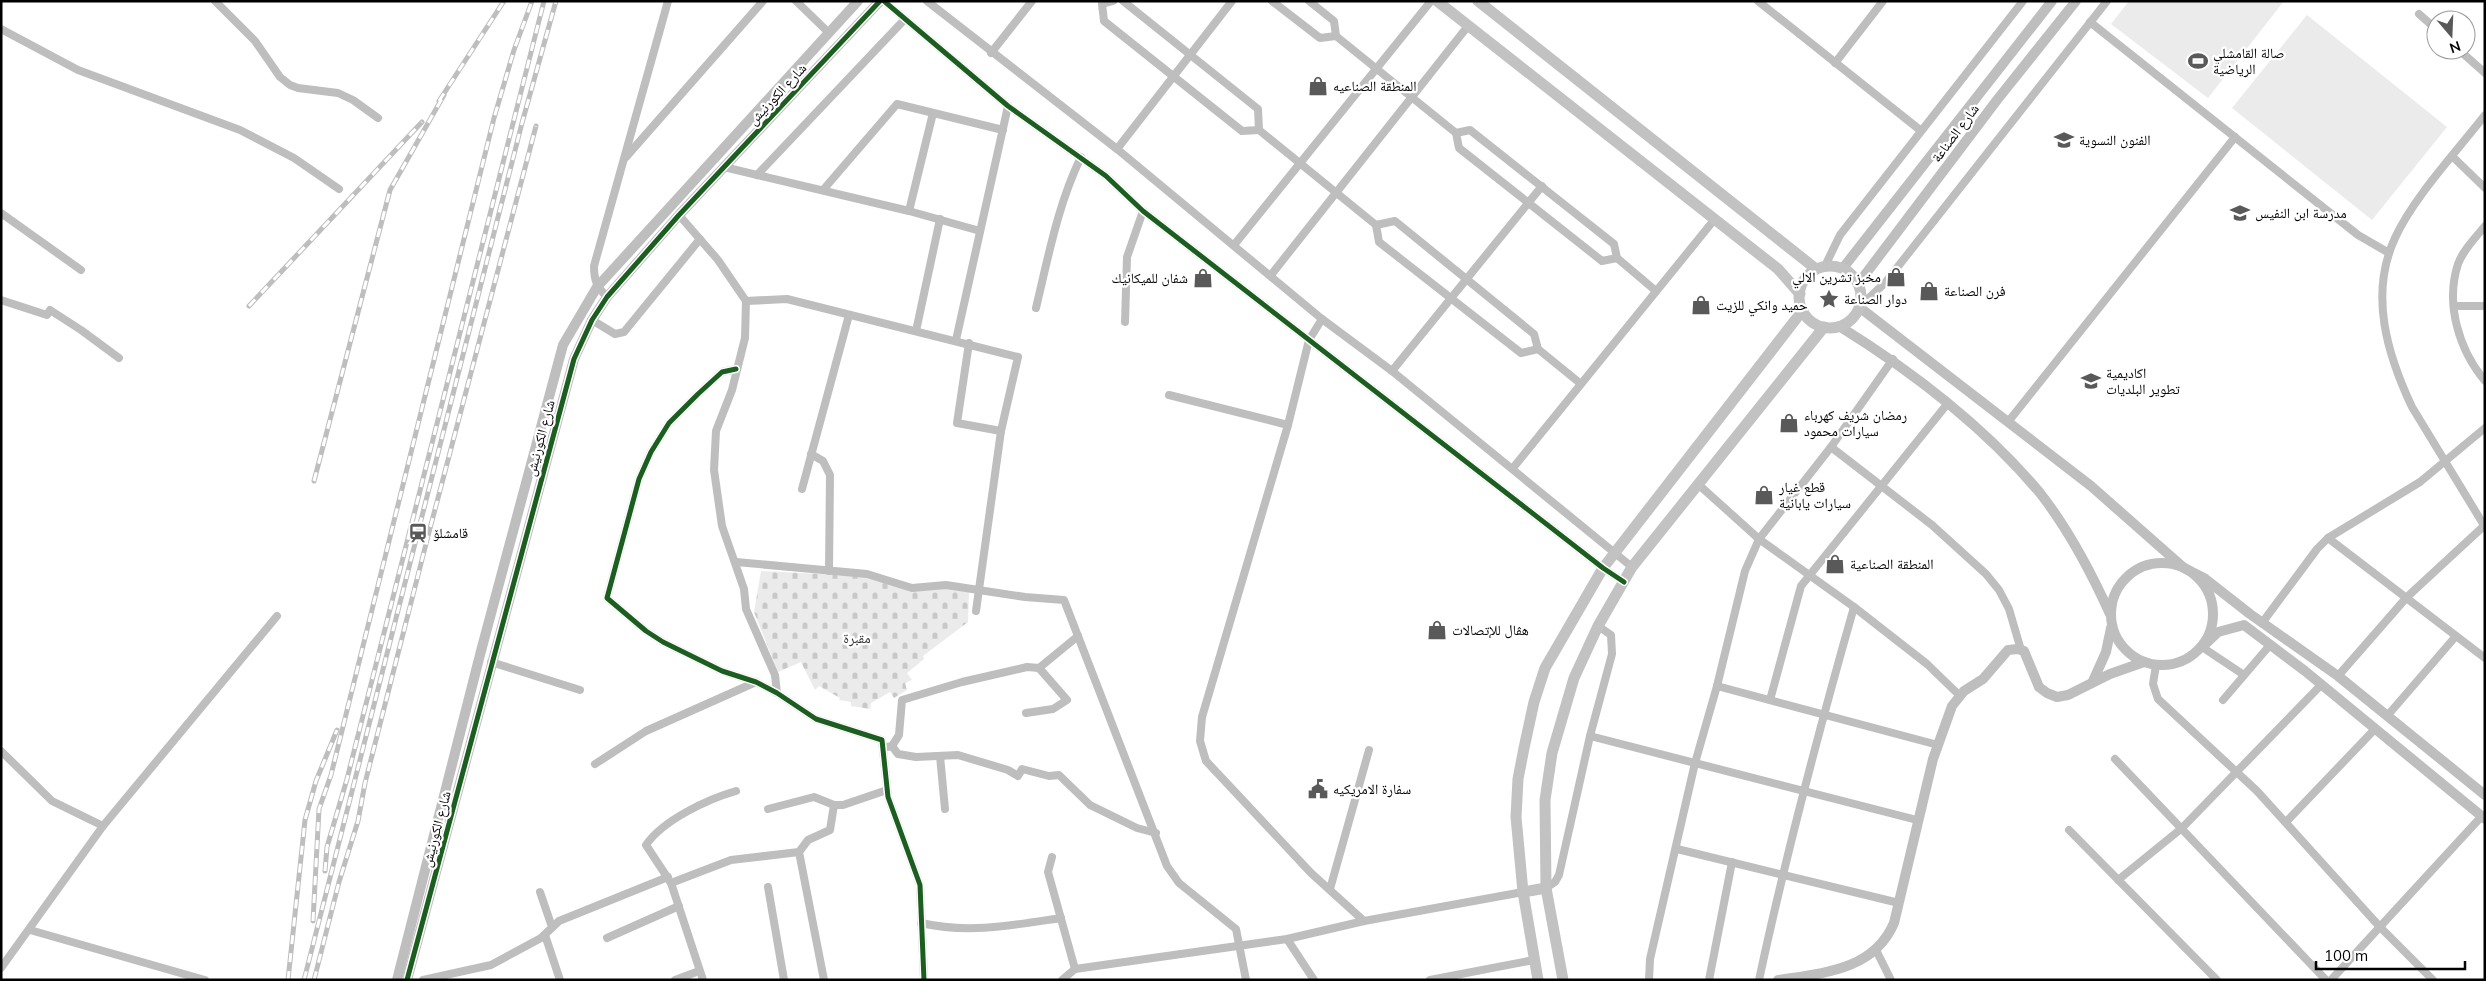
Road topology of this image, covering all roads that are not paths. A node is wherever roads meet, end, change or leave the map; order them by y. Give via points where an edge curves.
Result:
1 (215, 1) edge
2 (668, 1) edge
3 (764, 1) edge
4 (796, 1) edge
5 (858, 1) edge
6 (880, 1) edge
7 (884, 1) edge
8 (927, 1) edge
9 (1032, 1) edge
10 (1113, 1) edge
11 (1123, 1) edge
12 (1232, 1) edge
13 (1272, 1) edge
14 (1309, 1) edge
15 (1431, 1) edge
16 (1437, 1) edge
17 (1478, 1) edge
18 (1758, 1) edge
19 (1883, 1) edge
20 (2023, 1) edge
21 (2052, 1) edge
22 (2076, 1) edge
23 (2107, 1) edge
24 (1101, 2) edge
25 (2419, 14) dead end
26 (905, 19) junction
27 (2426, 20) edge
28 (2090, 22) junction
29 (1468, 26) junction
30 (1, 30) edge
31 (830, 33) junction
32 (1336, 36) junction
33 (991, 53) junction
34 (1190, 55) junction
35 (2470, 60) edge
36 (1835, 63) junction
37 (1376, 68) junction
38 (2485, 73) edge
39 (1173, 77) junction
40 (1412, 97) junction
41 (1008, 106) junction
42 (933, 113) junction
43 (2485, 115) edge
44 (378, 118) dead end
45 (1003, 130) junction
46 (1259, 130) junction
47 (1920, 130) junction
48 (1456, 132) junction
49 (2235, 137) junction
50 (1117, 149) junction
51 (2453, 157) junction
52 (625, 158) junction
53 (1081, 158) junction
54 (1300, 163) junction
55 (724, 167) junction
56 (757, 174) junction
57 (1542, 186) junction
58 (2485, 188) edge
59 (339, 189) dead end
60 (823, 190) junction
61 (1336, 193) junction
62 (1528, 203) junction
63 (910, 211) junction
64 (1143, 211) junction
65 (1, 213) edge
66 (679, 214) junction
67 (940, 219) junction
68 (1714, 220) junction
69 (1376, 225) junction
70 (2485, 226) edge
71 (980, 231) junction
72 (700, 239) junction
73 (1234, 245) junction
74 (2389, 253) junction
75 (1617, 258) junction
76 (1821, 268) junction
77 (1843, 268) junction
78 (81, 270) dead end
79 (1271, 275) junction
80 (1467, 279) junction
81 (1858, 284) junction
82 (597, 287) junction
83 (1656, 291) junction
84 (1800, 294) junction
85 (607, 297) junction
86 (1451, 298) junction
87 (1, 300) edge
88 (746, 301) junction
89 (2454, 306) junction
90 (2485, 306) edge
91 (1859, 307) junction
92 (1036, 308) dead end
93 (1802, 310) junction
94 (849, 315) junction
95 (1322, 319) junction
96 (592, 320) junction
97 (1125, 322) dead end
98 (1839, 326) junction
99 (1824, 327) junction
100 (916, 331) junction
101 (956, 340) junction
102 (1309, 340) junction
103 (969, 343) junction
104 (1538, 349) junction
105 (119, 358) dead end
106 (1893, 359) junction
107 (736, 369) junction
108 (1392, 371) junction
109 (2485, 381) edge
110 (1581, 384) junction
111 (1169, 395) dead end
112 (1948, 402) junction
113 (2008, 422) junction
114 (1288, 425) junction
115 (2485, 428) edge
116 (1001, 430) junction
117 (1831, 447) junction
118 (811, 454) junction
119 (2445, 461) junction
120 (1513, 468) junction
121 (1699, 485) junction
122 (1881, 485) junction
123 (802, 489) dead end
124 (2484, 526) edge
125 (2328, 538) junction
126 (1759, 539) junction
127 (1616, 553) junction
128 (736, 562) junction
129 (1632, 567) junction
130 (1603, 568) junction
131 (2184, 568) junction
132 (829, 571) junction
133 (1809, 575) junction
134 (1624, 582) junction
135 (978, 588) junction
136 (2407, 597) junction
137 (1854, 607) junction
138 (976, 611) dead end
139 (2110, 614) junction
140 (277, 616) dead end
141 (2262, 623) junction
142 (1598, 626) junction
143 (2112, 627) junction
144 (1078, 636) junction
145 (2456, 636) junction
146 (2270, 645) junction
147 (2202, 647) junction
148 (2021, 650) junction
149 (2485, 658) edge
150 (491, 662) junction
151 (2144, 662) junction
152 (2156, 666) junction
153 (1039, 668) junction
154 (2244, 675) junction
155 (2338, 676) junction
156 (2093, 681) junction
157 (756, 682) junction
158 (2321, 685) junction
159 (1717, 686) junction
160 (580, 690) dead end
161 (777, 692) junction
162 (1959, 695) junction
163 (1770, 700) junction
164 (2223, 700) dead end
165 (1026, 713) dead end
166 (1823, 715) junction
167 (2388, 716) junction
168 (2374, 730) junction
169 (1590, 736) junction
170 (1938, 745) junction
171 (892, 746) junction
172 (883, 748) junction
173 (1368, 750) dead end
174 (1, 751) edge
175 (940, 756) junction
176 (2115, 759) dead end
177 (1695, 763) junction
178 (595, 764) dead end
179 (2238, 773) junction
180 (887, 790) junction
181 (736, 791) dead end
182 (1804, 791) junction
183 (2485, 795) edge
184 (834, 805) junction
185 (768, 808) dead end
186 (945, 809) dead end
187 (2483, 818) edge
188 (1917, 820) junction
189 (2286, 822) junction
190 (103, 826) junction
191 (2182, 828) junction
192 (2069, 830) dead end
193 (1156, 833) junction
194 (1677, 850) junction
195 (799, 852) junction
196 (1052, 857) dead end
197 (1732, 862) junction
198 (1782, 875) junction
199 (669, 880) junction
200 (2118, 880) junction
201 (768, 888) dead end
202 (1546, 888) junction
203 (1330, 890) junction
204 (540, 892) dead end
205 (1523, 892) junction
206 (1899, 902) junction
207 (679, 906) junction
208 (1061, 918) junction
209 (1364, 921) junction
210 (921, 923) junction
211 (2379, 926) junction
212 (552, 927) junction
213 (30, 930) junction
214 (545, 935) junction
215 (607, 938) dead end
216 (1286, 939) junction
217 (1239, 944) junction
218 (1876, 950) junction
219 (1534, 960) junction
220 (1, 968) edge
221 (1075, 969) junction
222 (700, 971) junction
223 (205, 980) edge
224 (397, 980) edge
225 (407, 980) edge
226 (423, 980) edge
227 (560, 980) edge
228 (675, 980) edge
229 (703, 980) edge
230 (784, 980) edge
231 (824, 980) edge
232 (924, 980) edge
233 (1062, 980) edge
234 (1246, 980) edge
235 (1314, 980) edge
236 (1430, 980) edge
237 (1538, 980) edge
238 (1562, 980) edge
239 (1649, 980) edge
240 (1708, 980) edge
241 (1759, 980) edge
242 (1778, 980) edge
243 (1891, 980) edge
244 (2217, 980) edge
245 (2326, 980) edge
246 (2331, 980) edge
247 (2433, 980) edge

1 - 44 street via 255,41 280,77 290,85 338,93
2 - 52 street
3 - 52 street
4 - 31 street
5 - 31 street, شارع الكورنيش
6 - 55 street, شارع الكورنيش
7 - 26 street
8 - 33 street
9 - 33 street
10 - 24 street
11 - 34 street
12 - 34 street
13 - 32 street via 1320,38
14 - 32 street via 1334,21
15 - 37 street
16 - 29 main road
17 - 76 main road
18 - 36 street
19 - 36 street
20 - 47 street
21 - 77 street
22 - 81 street, شارع الصناعة
23 - 28 street
24 - 39 street via 1104,22
25 - 27 street
26 - 41 street
26 - 56 street
28 - 49 street
28 - 91 street via 1885,283
29 - 40 street
29 - 68 main road
30 - 59 street via 78,70 240,130 294,158
31 - 82 street, شارع الكورنيش
32 - 37 street
33 - 50 street
34 - 39 street
34 - 46 street via 1258,109
35 - 38 street
36 - 47 street
37 - 40 street
37 - 54 street
39 - 46 street via 1242,131
39 - 50 street
40 - 48 street
40 - 61 street
41 - 45 street
41 - 53 street
42 - 45 street
42 - 60 street via 897,104
42 - 63 street
43 - 51 street
45 - 71 street
46 - 54 street
47 - 76 street via 1840,235
48 - 57 street via 1470,130
48 - 62 street via 1459,148
49 - 74 street via 2358,235
49 - 113 street
50 - 73 street
51 - 58 street
51 - 74 street via 2404,222
52 - 82 street via 594,266
53 - 64 street via 1106,176
53 - 92 street via 1073,174
54 - 61 street
54 - 73 street
55 - 56 street
55 - 66 street, شارع الكورنيش
56 - 60 street
57 - 62 street
57 - 75 street via 1614,244
60 - 63 street
61 - 69 street
61 - 79 street
62 - 75 street via 1602,261
62 - 80 street
63 - 67 street
64 - 97 street via 1127,257
64 - 102 street
65 - 78 street
66 - 72 street
66 - 85 street, شارع الكورنيش
67 - 71 street
67 - 100 street
68 - 83 street
68 - 84 main road via 1778,269
69 - 80 street via 1396,221
69 - 86 street via 1379,242
70 - 89 street via 2459,262
71 - 101 street
72 - 88 street
72 - 96 street via 624,332 615,334
73 - 79 street
74 - 119 street via 2382,303 2386,338 2412,407
75 - 83 street
76 - 77 main road
76 - 84 main road via 1805,280
77 - 81 main road
79 - 95 street
80 - 86 street
80 - 104 street via 1534,334
81 - 91 main road
82 - 85 street
82 - 224 street, شارع الكورنيش via 559,354
83 - 110 street
84 - 93 main road
85 - 96 street, شارع الكورنيش
86 - 104 street via 1521,352
86 - 108 street
87 - 105 street via 46,315 50,310
88 - 94 street via 787,299
88 - 107 street via 746,330
89 - 90 street
89 - 109 street via 2466,354
91 - 98 main road via 1851,319
91 - 113 street
93 - 99 main road via 1808,318
93 - 127 main road
94 - 100 street
94 - 118 street
95 - 102 street
95 - 108 street
96 - 150 street, شارع الكورنيش via 574,359
98 - 99 main road
98 - 106 street
99 - 121 main road
100 - 101 street
101 - 103 street
102 - 114 street
102 - 130 street
103 - 116 street via 957,423
103 - 116 street via 1018,357
104 - 110 street
106 - 112 street
106 - 117 street
107 - 128 street via 732,390 716,431 714,470 722,526
107 - 157 street via 722,372 692,399 670,423 651,452 639,479 607,598 663,642 722,671
108 - 120 street
110 - 120 street
111 - 114 street
112 - 122 street
112 - 139 street via 2040,494 2082,557
113 - 131 street via 2092,486
114 - 203 street via 1207,699 1200,741 1206,761
115 - 119 street
116 - 135 street
117 - 122 street
117 - 126 street
118 - 123 street
118 - 132 street via 823,460 830,475
119 - 124 street
119 - 125 street via 2414,486
120 - 127 street
121 - 126 street
121 - 129 main road
122 - 133 street
122 - 148 street via 1955,544 1992,582 2009,609
124 - 136 street
125 - 136 street
125 - 141 street
126 - 133 street
126 - 159 street via 1744,571
127 - 129 street
127 - 130 main road
128 - 132 street
128 - 161 street via 746,609 775,675
129 - 134 main road
130 - 134 street
130 - 205 main road via 1545,668 1538,688 1517,796
131 - 139 street via 2155,564 2128,576 2118,587
131 - 141 street via 2204,578
131 - 147 street via 2206,588 2212,603 2212,626
132 - 135 street via 867,574 912,588 946,585
133 - 137 street
133 - 163 street via 1801,586
134 - 142 main road
135 - 138 street
135 - 144 street via 1064,600
136 - 145 street
136 - 155 street
137 - 162 street via 1927,664
137 - 166 street
139 - 143 street
140 - 190 street
141 - 155 street
142 - 169 street via 1610,635 1612,654
142 - 202 main road via 1574,678 1552,753 1545,800
143 - 151 street via 2123,648
143 - 156 street via 2106,652
144 - 153 street
144 - 193 street
145 - 149 street
145 - 167 street
146 - 147 street via 2244,625 2218,632
146 - 154 street
146 - 158 street
147 - 152 street via 2181,662
147 - 154 street
148 - 156 street via 2026,654 2036,682 2052,695 2068,695
148 - 162 street via 2008,650 1983,678
150 - 160 street
150 - 225 street, شارع الكورنيش
151 - 152 street
151 - 156 street
152 - 179 street via 2153,684 2158,699
153 - 165 street via 1067,700 1053,709
153 - 171 street via 1027,667 962,682 902,700 899,735
154 - 164 street
155 - 167 street
157 - 161 street
157 - 178 street via 646,732
158 - 168 street
158 - 179 street
159 - 163 street
159 - 177 street
161 - 172 street via 816,719 882,740
162 - 170 street
163 - 166 street
166 - 170 street
166 - 182 street
167 - 183 street
168 - 187 street
168 - 189 street
169 - 177 street
169 - 202 street via 1559,875
170 - 188 street
171 - 172 street
171 - 175 street via 898,754
172 - 180 street
173 - 203 street
174 - 190 street via 52,801
175 - 186 street
175 - 193 street via 958,755 1018,776 1022,769 1049,776 1059,775 1090,805 1136,828
176 - 191 street
177 - 182 street
177 - 194 street
179 - 189 street
179 - 191 street
180 - 184 street
180 - 210 street via 920,885
181 - 199 street via 711,798 652,836 646,845
182 - 188 street
182 - 198 street
184 - 185 street via 814,797
184 - 195 street via 830,830 808,840
187 - 211 street
188 - 206 street
189 - 211 street
190 - 213 street
191 - 200 street
191 - 245 street
192 - 200 street
193 - 217 street via 1173,876 1236,929
194 - 197 street
194 - 239 street via 1650,959
195 - 199 street via 731,860
195 - 231 street
196 - 208 street via 1048,872
197 - 198 street
197 - 240 street
198 - 206 street
198 - 241 street
199 - 207 street
199 - 212 street via 559,921
200 - 244 street
201 - 230 street
202 - 205 main road
202 - 238 main road
203 - 209 street
204 - 212 street
205 - 209 street
205 - 219 main road
206 - 218 street via 1891,930
207 - 215 street
207 - 222 street
208 - 210 street via 983,929 944,928
208 - 221 street
209 - 216 street
210 - 232 street
211 - 246 street
211 - 247 street
212 - 214 street
213 - 220 street
213 - 223 street
214 - 226 street via 491,965
214 - 227 street
216 - 217 street
216 - 235 street
217 - 221 street
217 - 234 street
218 - 242 street via 1844,968
218 - 243 street
219 - 236 street
219 - 237 main road
221 - 233 street
222 - 228 street
222 - 229 street

